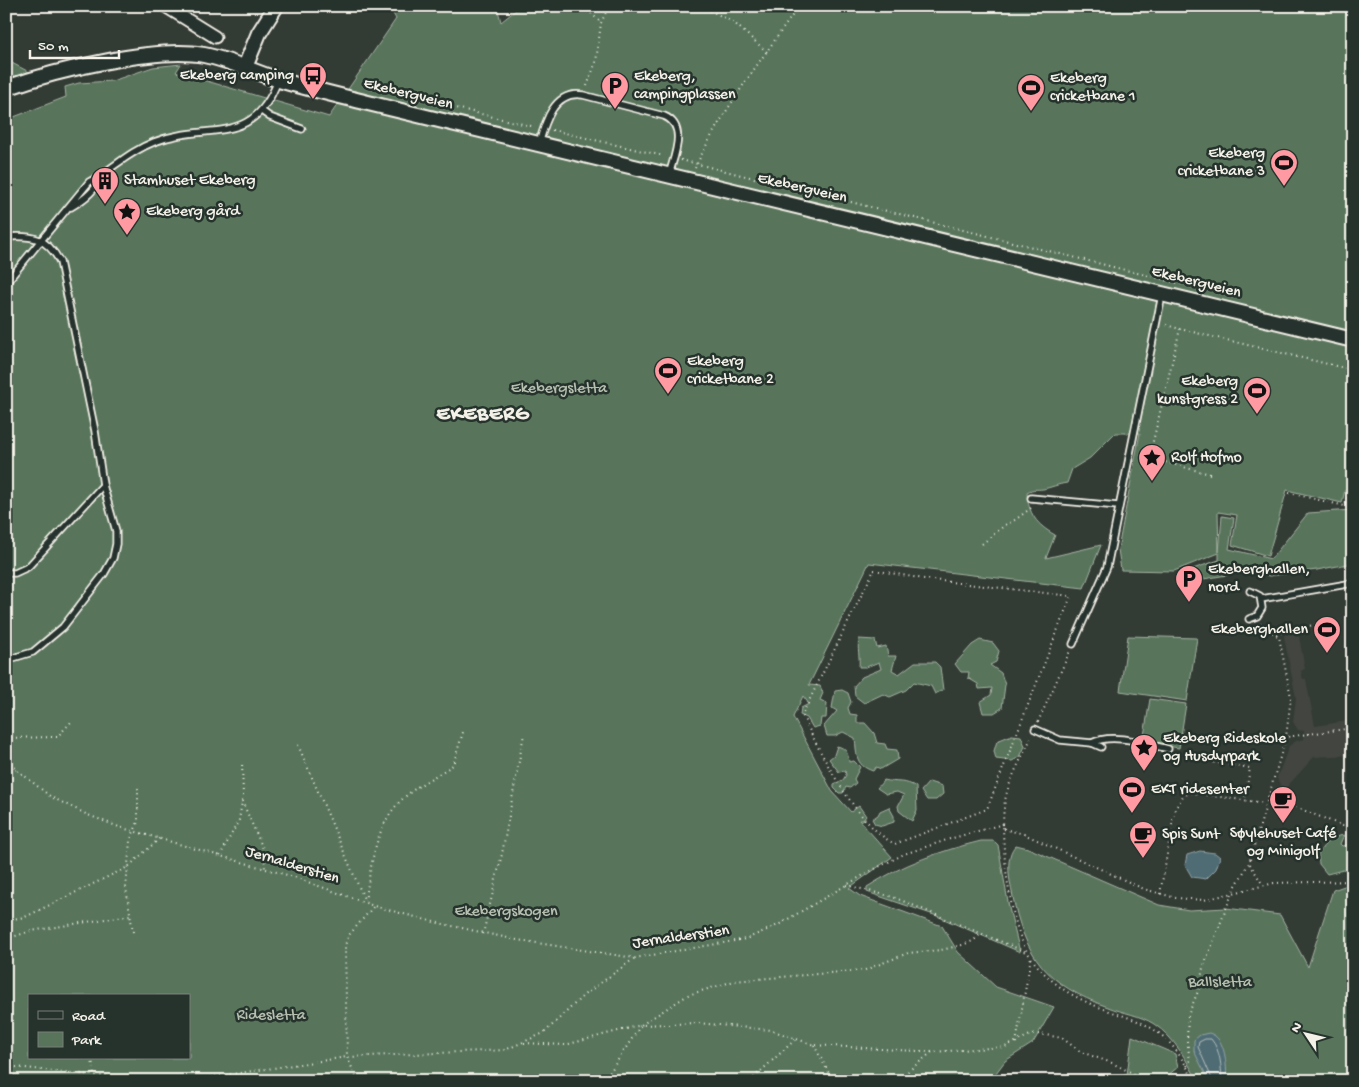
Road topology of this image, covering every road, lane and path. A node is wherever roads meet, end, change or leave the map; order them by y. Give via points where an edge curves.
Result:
1 (165, 6) edge
2 (276, 6) edge
3 (584, 6) edge
4 (609, 6) edge
5 (701, 6) edge
6 (799, 6) edge
7 (829, 6) edge
8 (796, 10) junction
9 (601, 23) junction
10 (215, 36) dead end
11 (767, 52) junction
12 (245, 67) junction
13 (278, 79) junction
14 (6, 88) edge
15 (394, 93) dead end
16 (583, 95) junction
17 (262, 112) junction
18 (302, 128) dead end
19 (544, 128) junction
20 (539, 144) junction
21 (674, 158) junction
22 (697, 164) junction
23 (105, 173) junction
24 (669, 175) junction
25 (69, 208) junction
26 (6, 237) edge
27 (41, 241) junction
28 (6, 283) edge
29 (1212, 292) dead end
30 (1162, 293) junction
31 (1156, 323) junction
32 (1180, 329) junction
33 (1353, 340) edge
34 (1353, 370) edge
35 (1353, 473) edge
36 (1210, 474) dead end
37 (103, 485) junction
38 (1289, 493) dead end
39 (1031, 498) joint
40 (1118, 506) junction
41 (982, 544) dead end
42 (6, 573) edge
43 (1353, 583) edge
44 (1250, 591) dead end
45 (1072, 596) joint
46 (1262, 600) junction
47 (1252, 619) joint
48 (1321, 623) dead end
49 (1276, 634) junction
50 (1073, 644) dead end
51 (6, 660) edge
52 (72, 721) dead end
53 (1353, 728) edge
54 (464, 729) dead end
55 (1035, 729) dead end
56 (524, 734) dead end
57 (1286, 737) junction
58 (6, 738) edge
59 (1092, 742) junction
60 (298, 745) dead end
61 (1101, 748) dead end
62 (1168, 748) joint
63 (6, 762) edge
64 (242, 762) dead end
65 (16, 770) junction
66 (6, 774) edge
67 (138, 788) dead end
68 (1268, 796) junction
69 (1245, 799) junction
70 (242, 801) junction
71 (1266, 803) junction
72 (1353, 826) edge
73 (1004, 829) junction
74 (135, 831) junction
75 (160, 838) junction
76 (220, 856) junction
77 (1249, 863) junction
78 (128, 867) junction
79 (266, 870) junction
80 (1353, 881) edge
81 (846, 885) junction
82 (1263, 885) junction
83 (1233, 892) junction
84 (1160, 894) junction
85 (365, 901) junction
86 (374, 906) junction
87 (130, 915) junction
88 (6, 920) edge
89 (133, 932) dead end
90 (982, 933) junction
91 (483, 934) junction
92 (6, 939) edge
93 (1027, 953) junction
94 (1031, 957) junction
95 (635, 958) junction
96 (641, 1025) junction
97 (797, 1038) junction
98 (521, 1043) junction
99 (1016, 1043) junction
100 (814, 1045) junction
101 (932, 1052) junction
102 (347, 1057) junction
103 (92, 1060) edge
104 (6, 1066) edge
105 (1187, 1066) junction
106 (94, 1075) junction
107 (199, 1080) edge
108 (358, 1081) edge
109 (598, 1081) edge
110 (750, 1081) edge
111 (833, 1081) edge
112 (896, 1081) edge
113 (1148, 1081) edge
114 (1194, 1081) edge

1 - 10 street
2 - 12 street via 259,33
3 - 9 path
4 - 9 path
5 - 11 path via 733,22
6 - 8 path
7 - 8 path via 811,12
8 - 11 path
9 - 16 path via 596,62
11 - 22 path via 742,85
12 - 13 street, Ekebergveien
12 - 14 street, Ekebergveien via 203,55 171,53 92,65
13 - 17 lane
13 - 20 street, Ekebergveien
15 - 19 path
16 - 19 lane via 572,94 560,100
16 - 21 lane via 669,118 678,137
17 - 18 lane
17 - 23 lane via 234,127 156,141 130,153
19 - 20 lane
19 - 21 path
20 - 24 street, Ekebergveien
21 - 22 path
21 - 24 lane
22 - 29 path
23 - 25 lane via 89,182
23 - 25 lane via 88,197
24 - 30 street, Ekebergveien
25 - 27 lane
26 - 27 lane via 28,236
27 - 28 lane
27 - 37 lane via 53,249 60,262
30 - 31 lane
30 - 33 street, Ekebergveien
31 - 32 path
31 - 40 lane
32 - 34 path
32 - 36 path via 1149,458
35 - 38 path via 1345,506
37 - 42 lane via 28,567 16,573
37 - 51 lane via 116,531 113,558 86,598 53,636 33,652
39 - 40 lane
39 - 41 path via 1032,509
40 - 50 lane via 1107,567
43 - 46 lane
44 - 46 lane via 1257,593
45 - 45 path via 874,570 802,715 839,784 885,839 896,844 987,808
46 - 47 lane via 1260,612
47 - 49 path
48 - 49 path
49 - 57 path via 1291,697
52 - 58 path via 57,738
53 - 57 path
54 - 85 path via 453,765 407,795 395,806 380,830
55 - 59 lane via 1060,740
56 - 91 path via 502,854
57 - 68 path
59 - 61 lane
59 - 62 lane via 1111,738
60 - 85 path
62 - 69 path via 1186,758 1250,768
63 - 65 path, Jernalderstien
64 - 70 path
65 - 66 path
65 - 74 path, Jernalderstien via 36,787 68,806
67 - 74 path
68 - 71 path
68 - 72 path via 1343,826
69 - 71 path
69 - 84 path via 1190,793 1183,796 1175,808
70 - 76 path via 239,820
70 - 79 path via 264,851
71 - 77 path
73 - 81 path, Jernalderstien via 1003,824 918,849
73 - 84 path via 1024,834
73 - 93 path via 1009,886
74 - 75 path, Jernalderstien
74 - 78 path via 130,841
75 - 76 path, Jernalderstien
75 - 78 path
76 - 79 path, Jernalderstien
77 - 82 path
77 - 83 path
78 - 87 path via 126,888
78 - 88 path via 25,917
79 - 85 path, Jernalderstien
80 - 82 path
81 - 90 path via 887,895
81 - 95 path, Jernalderstien via 778,925 746,939
82 - 83 path
83 - 84 path via 1204,900
83 - 105 path via 1188,1015 1190,1060
85 - 86 path, Jernalderstien
86 - 91 path, Jernalderstien
86 - 102 path via 348,935 345,945
87 - 89 path
87 - 92 path via 31,931
90 - 93 path
90 - 96 path via 962,945 908,953 865,970 734,981 688,995
91 - 95 path, Jernalderstien
93 - 94 path
94 - 99 path
94 - 105 path via 1048,978 1068,992 1141,1021 1160,1032
95 - 98 path via 584,995 544,1033
96 - 97 path via 698,1023 771,1030
96 - 98 path via 565,1045
96 - 109 path via 606,1078
97 - 100 path
97 - 110 path
98 - 102 path via 505,1050
99 - 101 path via 1005,1047
99 - 113 path via 1030,1035 1062,1038 1081,1052
100 - 101 path
100 - 111 path
101 - 112 path
102 - 107 path
102 - 108 path
103 - 106 path
104 - 106 path
105 - 114 path
106 - 107 path

